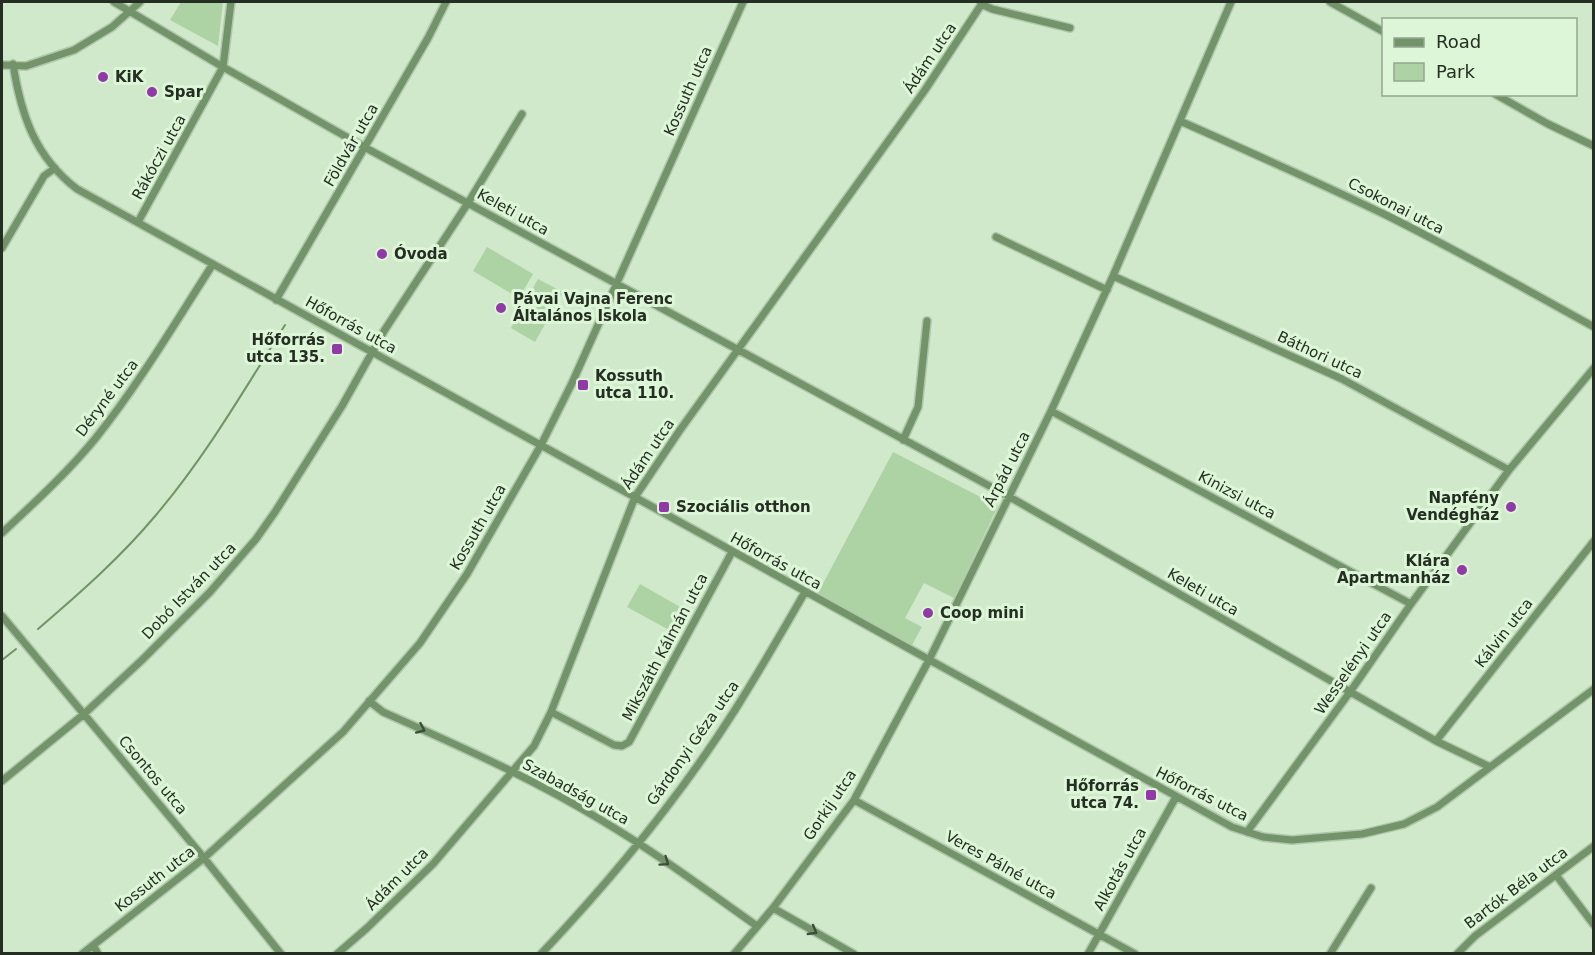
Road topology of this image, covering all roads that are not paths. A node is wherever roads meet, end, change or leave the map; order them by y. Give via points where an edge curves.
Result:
1 (114, 2) edge
2 (140, 2) edge
3 (231, 2) edge
4 (446, 2) edge
5 (743, 2) edge
6 (1231, 2) edge
7 (1330, 2) edge
8 (982, 3) edge
9 (131, 11) junction
10 (1070, 28) dead end
11 (1382, 31) edge
12 (13, 64) junction
13 (2, 65) edge
14 (224, 67) junction
15 (1499, 96) edge
16 (522, 114) dead end
17 (1180, 121) junction
18 (1593, 146) edge
19 (366, 148) junction
20 (55, 168) junction
21 (468, 203) junction
22 (138, 222) junction
23 (996, 237) dead end
24 (2, 248) edge
25 (213, 264) junction
26 (1113, 276) junction
27 (616, 283) junction
28 (1107, 290) junction
29 (276, 300) junction
30 (927, 321) dead end
31 (1593, 327) edge
32 (738, 349) junction
33 (373, 353) junction
34 (1593, 368) edge
35 (1051, 411) junction
36 (903, 440) junction
37 (541, 445) junction
38 (1509, 471) junction
39 (1008, 496) junction
40 (634, 497) junction
41 (2, 533) edge
42 (1593, 541) edge
43 (732, 552) junction
44 (805, 592) junction
45 (1411, 604) junction
46 (2, 616) edge
47 (929, 660) junction
48 (1593, 689) edge
49 (1350, 692) junction
50 (369, 701) junction
51 (551, 712) junction
52 (84, 714) junction
53 (1436, 741) junction
54 (1490, 767) junction
55 (513, 772) junction
56 (2, 781) edge
57 (1176, 797) junction
58 (854, 800) junction
59 (1247, 832) junction
60 (638, 843) junction
61 (1593, 846) edge
62 (204, 858) junction
63 (1556, 875) junction
64 (1371, 888) dead end
65 (773, 908) junction
66 (1593, 925) edge
67 (757, 926) junction
68 (1099, 934) junction
69 (93, 945) junction
70 (82, 954) edge
71 (98, 954) edge
72 (281, 954) edge
73 (337, 954) edge
74 (541, 954) edge
75 (734, 954) edge
76 (854, 954) edge
77 (1088, 954) edge
78 (1135, 954) edge
79 (1330, 954) edge
80 (1457, 954) edge

1 - 9 street, Keleti utca
2 - 9 street
3 - 14 street, Rákóczi utca
4 - 19 street, Földvár utca
5 - 27 street, Kossuth utca
6 - 17 street, Árpád utca
7 - 11 street
8 - 10 street via 992,9
8 - 32 street, Ádám utca via 925,90
9 - 12 street via 74,50 26,66
9 - 14 street, Keleti utca
12 - 13 street
12 - 20 street, Hőforrás utca via 32,134
14 - 19 street, Keleti utca
14 - 22 street, Rákóczi utca
15 - 18 street
16 - 21 street, Dobó István utca
17 - 26 street, Árpád utca
17 - 31 street, Csokonai utca via 1390,217
19 - 21 street, Keleti utca
19 - 29 street, Földvár utca
20 - 22 street, Hőforrás utca via 77,189
20 - 24 street via 44,176
21 - 27 street, Keleti utca
21 - 33 street, Dobó István utca
22 - 25 street, Hőforrás utca
23 - 28 street
25 - 29 street, Hőforrás utca
25 - 41 street, Déryné utca via 152,360 95,439
26 - 28 street, Árpád utca
26 - 38 street, Báthori utca via 1342,379
27 - 32 street, Keleti utca
27 - 37 street, Kossuth utca
28 - 35 street, Árpád utca
29 - 33 street, Hőforrás utca
30 - 36 street via 918,407
32 - 36 street, Keleti utca
32 - 40 street, Ádám utca
33 - 37 street, Hőforrás utca
33 - 52 street, Dobó István utca via 256,539 210,592
34 - 38 street, Wesselényi utca
35 - 39 street, Árpád utca
35 - 45 street, Kinizsi utca
36 - 39 street, Keleti utca
37 - 40 street, Hőforrás utca
37 - 50 street, Kossuth utca via 467,574 420,643
38 - 45 street, Wesselényi utca
39 - 47 street, Árpád utca
39 - 49 street, Keleti utca
40 - 43 street, Hőforrás utca
40 - 51 street, Ádám utca
42 - 53 street, Kálvin utca
43 - 44 street, Hőforrás utca
43 - 51 street, Mikszáth Kálmán utca via 629,742 614,745
44 - 47 street, Hőforrás utca
44 - 60 street, Gárdonyi Géza utca via 734,712
45 - 49 street, Wesselényi utca
46 - 52 street, Csontos utca
47 - 57 street, Hőforrás utca
47 - 58 street, Gorkij utca
48 - 54 street, Hőforrás utca
49 - 53 street, Keleti utca
49 - 59 street, Wesselényi utca
50 -> 55 street, Szabadság utca via 383,712
50 - 62 street, Kossuth utca via 343,732
51 - 55 street, Ádám utca via 539,739
52 - 56 street, Dobó István utca
52 - 62 street, Csontos utca
53 - 54 street, Keleti utca
54 - 59 street, Hőforrás utca via 1426,814 1391,829 1301,839
55 - 60 street, Szabadság utca
55 - 73 street, Ádám utca via 433,864
57 - 59 street, Hőforrás utca
57 - 68 street, Alkotás utca
58 - 65 street, Gorkij utca
58 - 68 street, Veres Pálné utca
60 -> 67 street, Szabadság utca
60 - 74 street, Gárdonyi Géza utca
61 - 63 street, Bartók Béla utca
62 - 69 street, Kossuth utca
62 - 72 street, Csontos utca
63 - 66 street
63 - 80 street, Bartók Béla utca via 1474,936
64 - 79 street
65 - 67 street, Gorkij utca
65 -> 76 street
67 - 75 street, Gorkij utca
68 - 77 street, Alkotás utca
68 - 78 street, Veres Pálné utca
69 - 70 street, Kossuth utca
69 - 71 street

